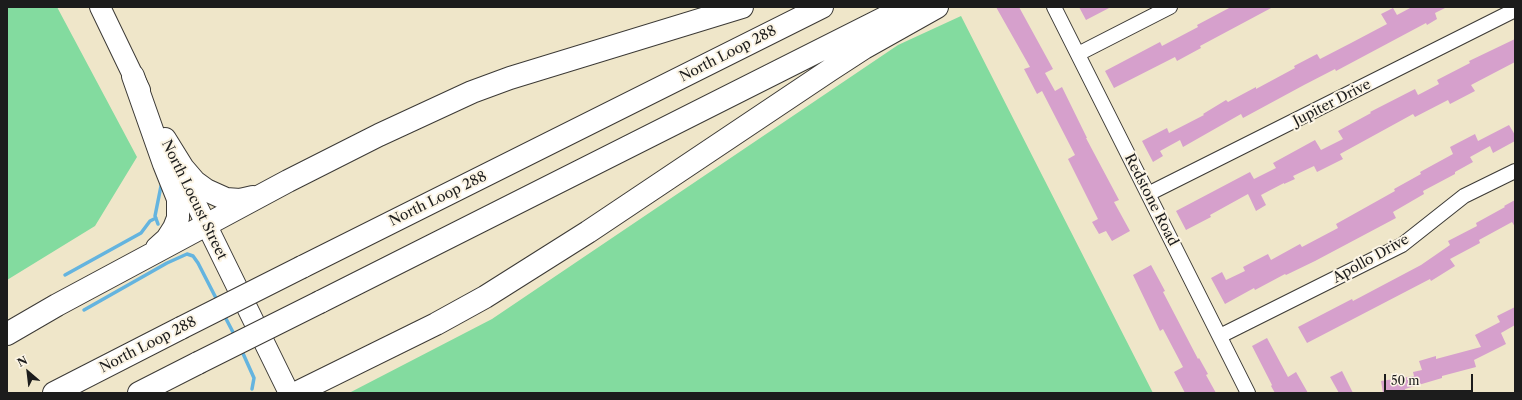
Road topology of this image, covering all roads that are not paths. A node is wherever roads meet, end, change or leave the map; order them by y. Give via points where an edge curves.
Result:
1 (100, 7) edge
2 (742, 7) edge
3 (822, 7) edge
4 (906, 7) edge
5 (938, 7) edge
6 (1054, 7) edge
7 (1170, 7) edge
8 (1515, 10) edge
9 (1078, 54) junction
10 (133, 76) junction
11 (162, 135) junction
12 (1515, 171) edge
13 (1148, 194) junction
14 (260, 196) junction
15 (206, 225) junction
16 (129, 266) junction
17 (7, 334) edge
18 (1220, 336) junction
19 (347, 368) junction
20 (54, 393) edge
21 (139, 393) edge
22 (289, 393) edge
23 (296, 393) edge
24 (324, 393) edge
25 (1248, 393) edge

1 - 10 main road, North Locust Street
2 - 14 highway via 472,92 379,135
3 - 20 highway, North Loop 288, bridge
4 - 21 highway, bridge
5 - 19 highway via 830,70 588,232 485,297
6 - 9 street, Redstone Road
7 - 9 street
8 - 13 street, Jupiter Drive
9 - 13 street, Redstone Road
10 - 11 main road, North Locust Street
10 - 16 highway via 179,206 178,218 167,239
11 - 14 highway via 191,178 206,190 226,198 240,200
11 - 15 main road, North Locust Street
12 - 18 street, Apollo Drive via 1464,196 1402,244
13 - 18 street, Redstone Road
14 - 15 highway
15 - 16 highway
15 - 22 main road, North Locust Street
16 - 17 highway
18 - 25 street, Redstone Road
19 - 23 highway
19 - 24 highway

